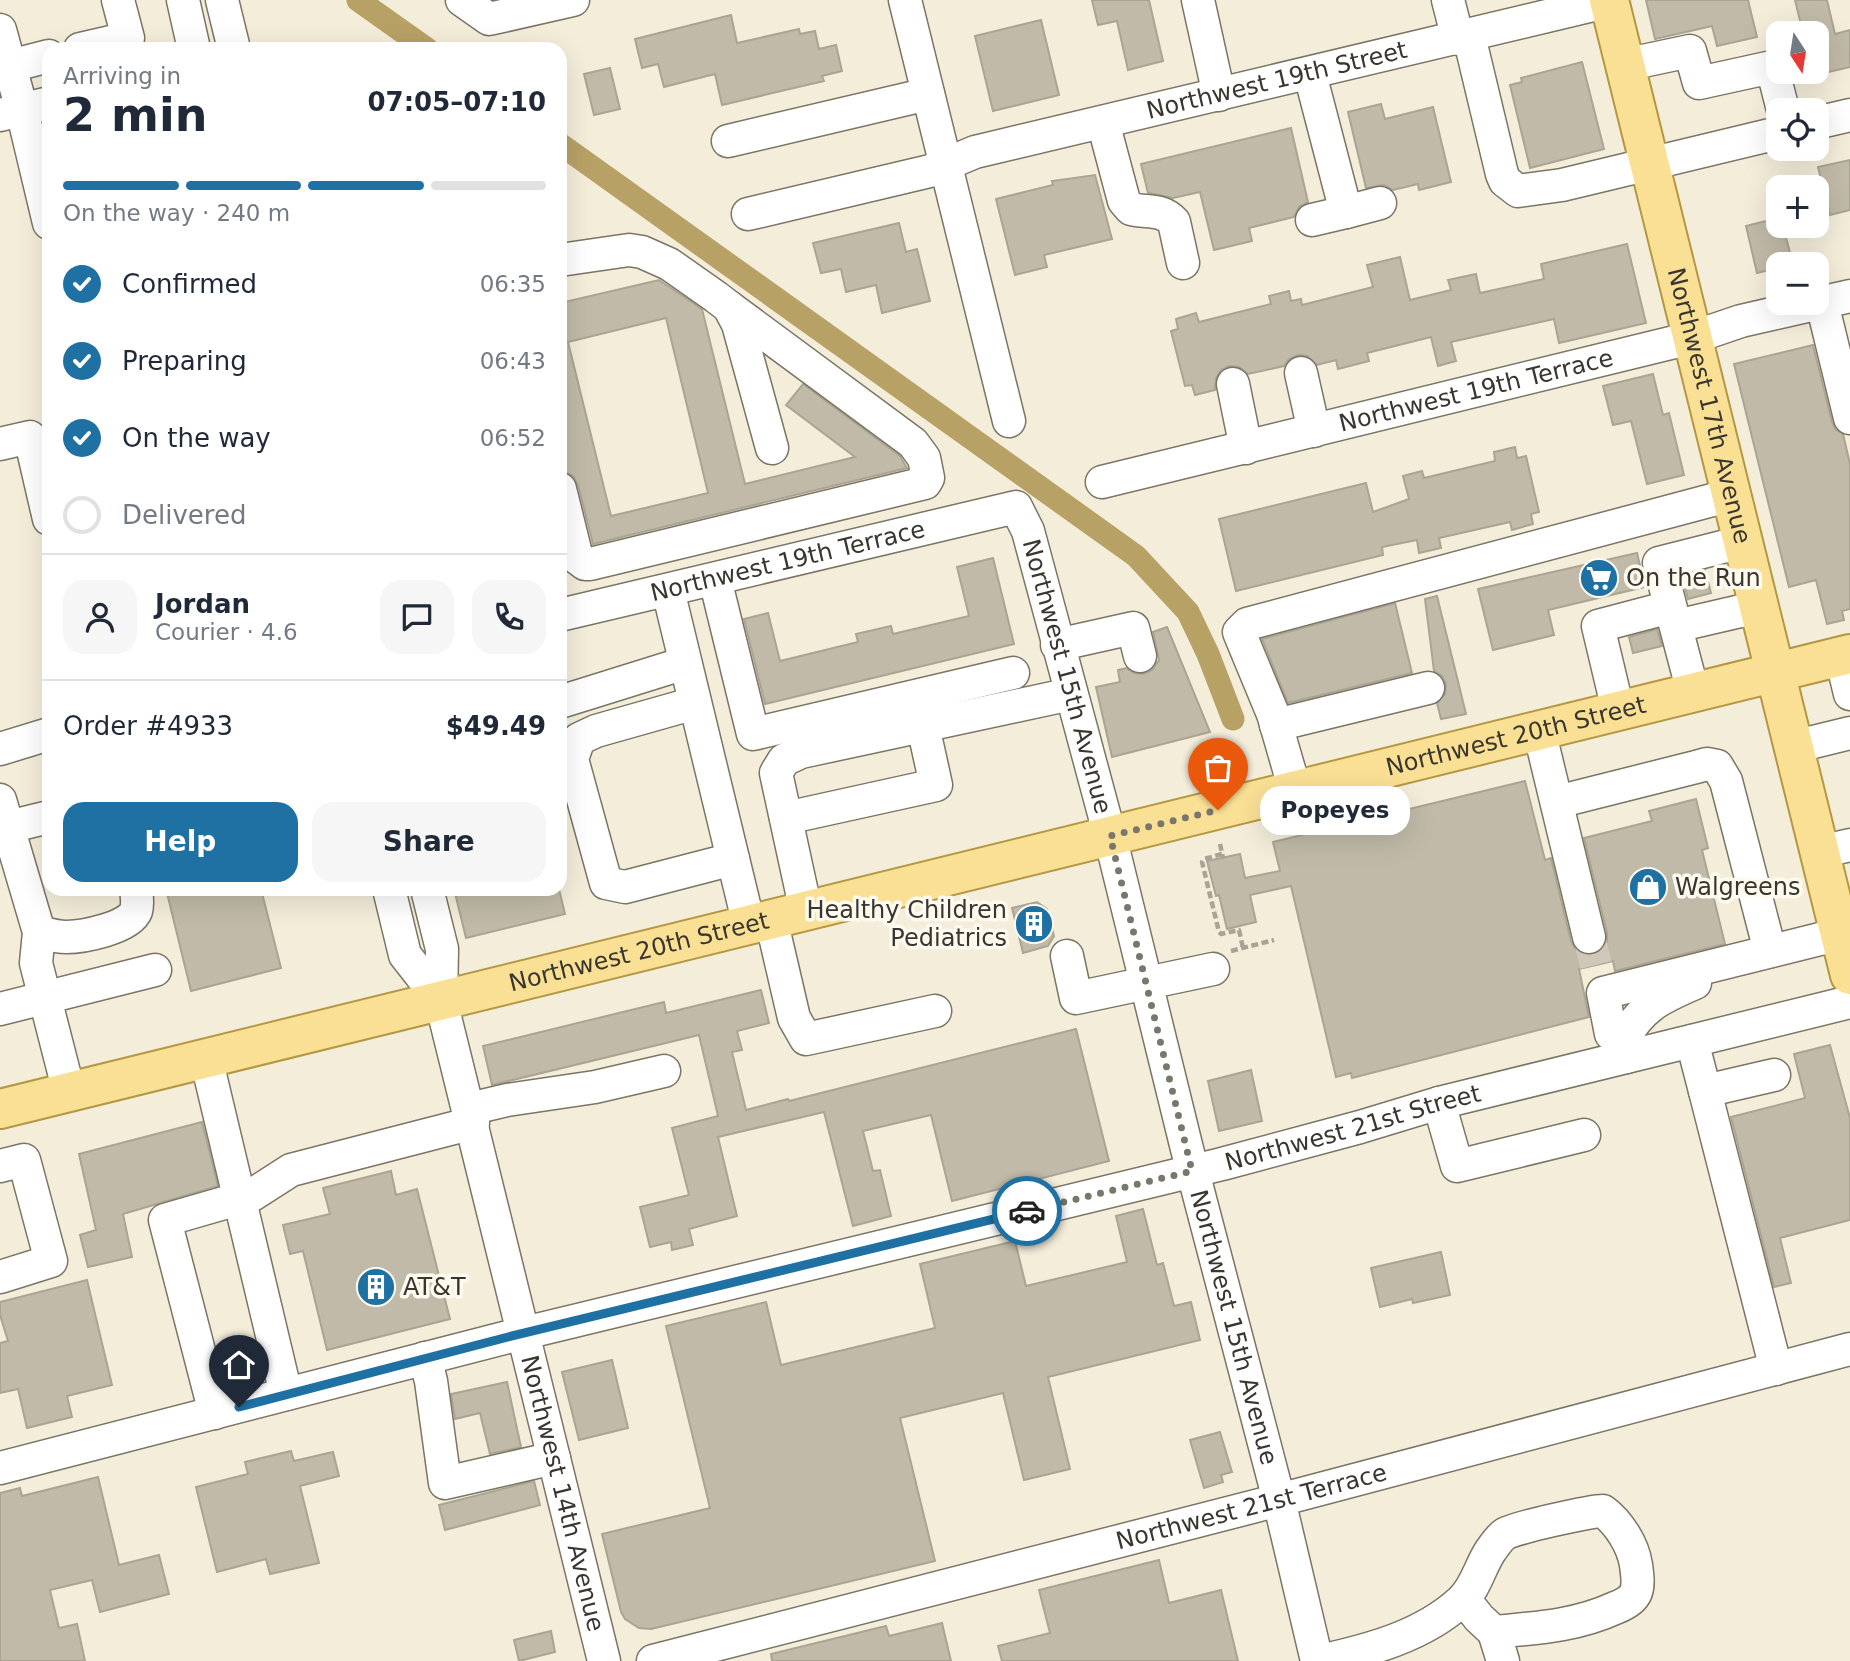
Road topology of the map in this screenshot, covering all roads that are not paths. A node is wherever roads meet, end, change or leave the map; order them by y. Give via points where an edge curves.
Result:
1 (118, 0) edge
2 (183, 0) edge
3 (222, 0) edge
4 (462, 0) edge
5 (573, 0) edge
6 (905, 0) edge
7 (1198, 0) edge
8 (1448, 0) edge
9 (1609, 1) edge
10 (0, 30) edge
11 (1464, 37) junction
12 (111, 42) edge
13 (192, 42) edge
14 (232, 42) edge
15 (42, 58) edge
16 (1624, 65) junction
17 (10, 66) junction
18 (1310, 74) junction
19 (928, 94) junction
20 (1219, 95) junction
21 (1780, 98) edge
22 (24, 109) edge
23 (1850, 115) edge
24 (1829, 120) edge
25 (1103, 122) junction
26 (1766, 136) edge
27 (728, 141) dead end
28 (945, 164) junction
29 (1649, 164) junction
30 (42, 191) edge
31 (1380, 203) dead end
32 (1346, 212) junction
33 (748, 214) dead end
34 (1312, 220) dead end
35 (567, 259) edge
36 (1183, 263) dead end
37 (1836, 299) edge
38 (729, 307) junction
39 (1691, 338) junction
40 (1301, 373) dead end
41 (1233, 384) dead end
42 (1850, 418) edge
43 (1009, 421) dead end
44 (1314, 431) junction
45 (26, 434) edge
46 (772, 448) dead end
47 (1246, 448) junction
48 (1102, 482) dead end
49 (42, 493) edge
50 (1731, 495) junction
51 (1016, 507) joint
52 (567, 515) edge
53 (1742, 542) junction
54 (715, 579) junction
55 (668, 590) junction
56 (1758, 607) junction
57 (567, 613) edge
58 (1673, 617) junction
59 (1057, 645) junction
60 (1845, 655) edge
61 (1140, 656) dead end
62 (685, 663) junction
63 (1013, 673) dead end
64 (1774, 673) junction
65 (1428, 688) dead end
66 (1693, 692) junction
67 (1071, 694) junction
68 (1850, 694) edge
69 (567, 700) edge
70 (695, 704) junction
71 (1618, 710) junction
72 (1276, 725) junction
73 (909, 729) junction
74 (1539, 730) junction
75 (1850, 733) edge
76 (42, 736) edge
77 (1793, 747) junction
78 (0, 749) edge
79 (802, 768) junction
80 (1295, 790) junction
81 (1557, 802) junction
82 (4, 813) edge
83 (42, 816) edge
84 (786, 818) junction
85 (1110, 836) junction
86 (1835, 848) edge
87 (733, 859) junction
88 (136, 896) edge
89 (391, 896) edge
90 (429, 896) edge
91 (776, 918) junction
92 (39, 932) junction
93 (1840, 934) junction
94 (1770, 951) junction
95 (1067, 956) dead end
96 (1596, 965) junction
97 (1213, 969) dead end
98 (155, 970) dead end
99 (1850, 975) edge
100 (1147, 985) junction
101 (44, 998) junction
102 (441, 1000) junction
103 (1850, 1002) edge
104 (0, 1009) edge
105 (935, 1010) dead end
106 (1692, 1041) junction
107 (1624, 1049) junction
108 (206, 1059) junction
109 (664, 1071) dead end
110 (1774, 1075) dead end
111 (1705, 1091) junction
112 (69, 1092) junction
113 (1439, 1103) junction
114 (0, 1109) edge
115 (471, 1116) junction
116 (1584, 1135) dead end
117 (0, 1166) edge
118 (1192, 1171) junction
119 (240, 1199) junction
120 (0, 1277) edge
121 (524, 1334) junction
122 (1850, 1349) edge
123 (425, 1358) junction
124 (1776, 1368) junction
125 (286, 1394) junction
126 (215, 1413) junction
127 (554, 1458) junction
128 (0, 1468) edge
129 (1279, 1500) junction
130 (1464, 1599) junction
131 (1499, 1646) edge
132 (604, 1661) edge
133 (653, 1661) edge
134 (1319, 1661) edge

1 - 12 street via 128,38
2 - 13 street
3 - 14 street
4 - 5 street via 489,19
6 - 19 street
7 - 20 street
8 - 11 street
9 - 11 street, Northwest 19th Street
9 - 16 main road, Northwest 17th Avenue
10 - 17 street
11 - 18 street, Northwest 19th Street
11 - 29 street via 1502,174 1511,187 1526,191 1545,188
15 - 17 street
16 - 21 street via 1690,51 1699,83 1772,67
16 - 29 main road, Northwest 17th Avenue
17 - 22 street
18 - 20 street, Northwest 19th Street
18 - 32 street
19 - 27 street
19 - 28 street
20 - 25 street, Northwest 19th Street
22 - 30 street
23 - 24 street
25 - 28 street, Northwest 19th Street via 966,154
25 - 36 street via 1124,201 1136,211 1170,217
26 - 29 street
28 - 33 street, Northwest 19th Street
28 - 43 street
29 - 39 main road, Northwest 17th Avenue
31 - 32 street
32 - 34 street
35 - 38 street via 642,252 669,264
37 - 39 street, Northwest 19th Terrace
37 - 42 street
38 - 46 street via 738,324
38 - 52 street via 913,443 924,458 925,483 590,564 578,558
39 - 44 street, Northwest 19th Terrace
39 - 50 main road, Northwest 17th Avenue
40 - 44 street
41 - 47 street
44 - 47 street, Northwest 19th Terrace
45 - 49 street
47 - 48 street, Northwest 19th Terrace
50 - 53 main road, Northwest 17th Avenue
50 - 72 street via 1247,624 1239,632
51 - 54 street, Northwest 19th Terrace
51 - 59 street, Northwest 15th Avenue via 1028,531
53 - 56 main road, Northwest 17th Avenue
53 - 58 street via 1659,563
54 - 55 street, Northwest 19th Terrace
54 - 63 street via 753,734
55 - 57 street, Northwest 19th Terrace
55 - 62 street
56 - 58 street
56 - 64 main road, Northwest 17th Avenue
58 - 66 street
58 - 71 street via 1598,626
59 - 61 street via 1133,628
59 - 67 street, Northwest 15th Avenue
60 - 64 main road, Northwest 20th Street
60 - 68 street
62 - 69 street
62 - 70 street
64 - 66 main road, Northwest 20th Street
64 - 77 main road, Northwest 17th Avenue
65 - 72 street
66 - 71 main road, Northwest 20th Street
67 - 73 street
67 - 85 street, Northwest 15th Avenue
70 - 87 street
70 - 87 street via 596,731 579,739 572,759 606,883 625,887
71 - 74 main road, Northwest 20th Street
72 - 80 street
73 - 79 street via 856,755
73 - 79 street via 801,752 784,760
73 - 84 street via 936,785
74 - 80 main road, Northwest 20th Street
74 - 81 street
75 - 77 street
76 - 78 street
77 - 86 main road, Northwest 17th Avenue
79 - 84 street
80 - 85 main road, Northwest 20th Street
81 - 94 street via 1696,766 1717,766 1726,781
81 - 96 street
82 - 83 street
82 - 92 street
84 - 91 street
85 - 91 main road, Northwest 20th Street
85 - 100 street, Northwest 15th Avenue
86 - 93 main road, Northwest 17th Avenue
87 - 91 street
88 - 92 street via 135,913 125,922 92,934 64,937
89 - 102 street, Northwest 14th Avenue via 405,955
90 - 102 street, Northwest 14th Avenue via 442,949
91 - 102 main road, Northwest 20th Street
91 - 105 street via 794,1018 806,1039
92 - 101 street via 36,963
93 - 94 street
93 - 99 main road, Northwest 17th Avenue
94 - 96 street
94 - 107 street via 1653,1004 1637,1017
95 - 100 street via 1076,998
96 - 107 street via 1611,1034
97 - 100 street
98 - 101 street
100 - 118 street, Northwest 15th Avenue
101 - 104 street
101 - 112 street
102 - 108 main road, Northwest 20th Street
102 - 115 street, Northwest 14th Avenue
103 - 106 street, Northwest 21st Street
106 - 107 street, Northwest 21st Street
106 - 111 street
107 - 113 street, Northwest 21st Street
108 - 112 main road, Northwest 20th Street
108 - 119 street
109 - 115 street via 507,1100
110 - 111 street
111 - 124 street
112 - 114 main road, Northwest 20th Street
113 - 116 street via 1457,1166
113 - 118 street, Northwest 21st Street
115 - 119 street via 291,1170
115 - 121 street, Northwest 14th Avenue
117 - 120 street via 24,1160 51,1261
118 - 121 street, Northwest 21st Street
118 - 129 street, Northwest 15th Avenue
119 - 125 street
119 - 126 street via 164,1220
121 - 123 street, Northwest 21st Street
121 - 127 street, Northwest 14th Avenue
122 - 124 street, Northwest 21st Terrace
123 - 125 street, Northwest 21st Street
123 - 127 street via 444,1483
124 - 129 street, Northwest 21st Terrace
125 - 126 street, Northwest 21st Street
126 - 128 street, Northwest 21st Street
127 - 132 street, Northwest 14th Avenue
129 - 133 street, Northwest 21st Terrace
129 - 134 street, Northwest 15th Avenue
130 - 131 street
130 - 131 street via 1490,1551 1505,1534 1588,1511 1603,1511 1612,1518 1635,1559 1636,1592 1631,1600 1595,1617
130 - 134 street via 1406,1636

